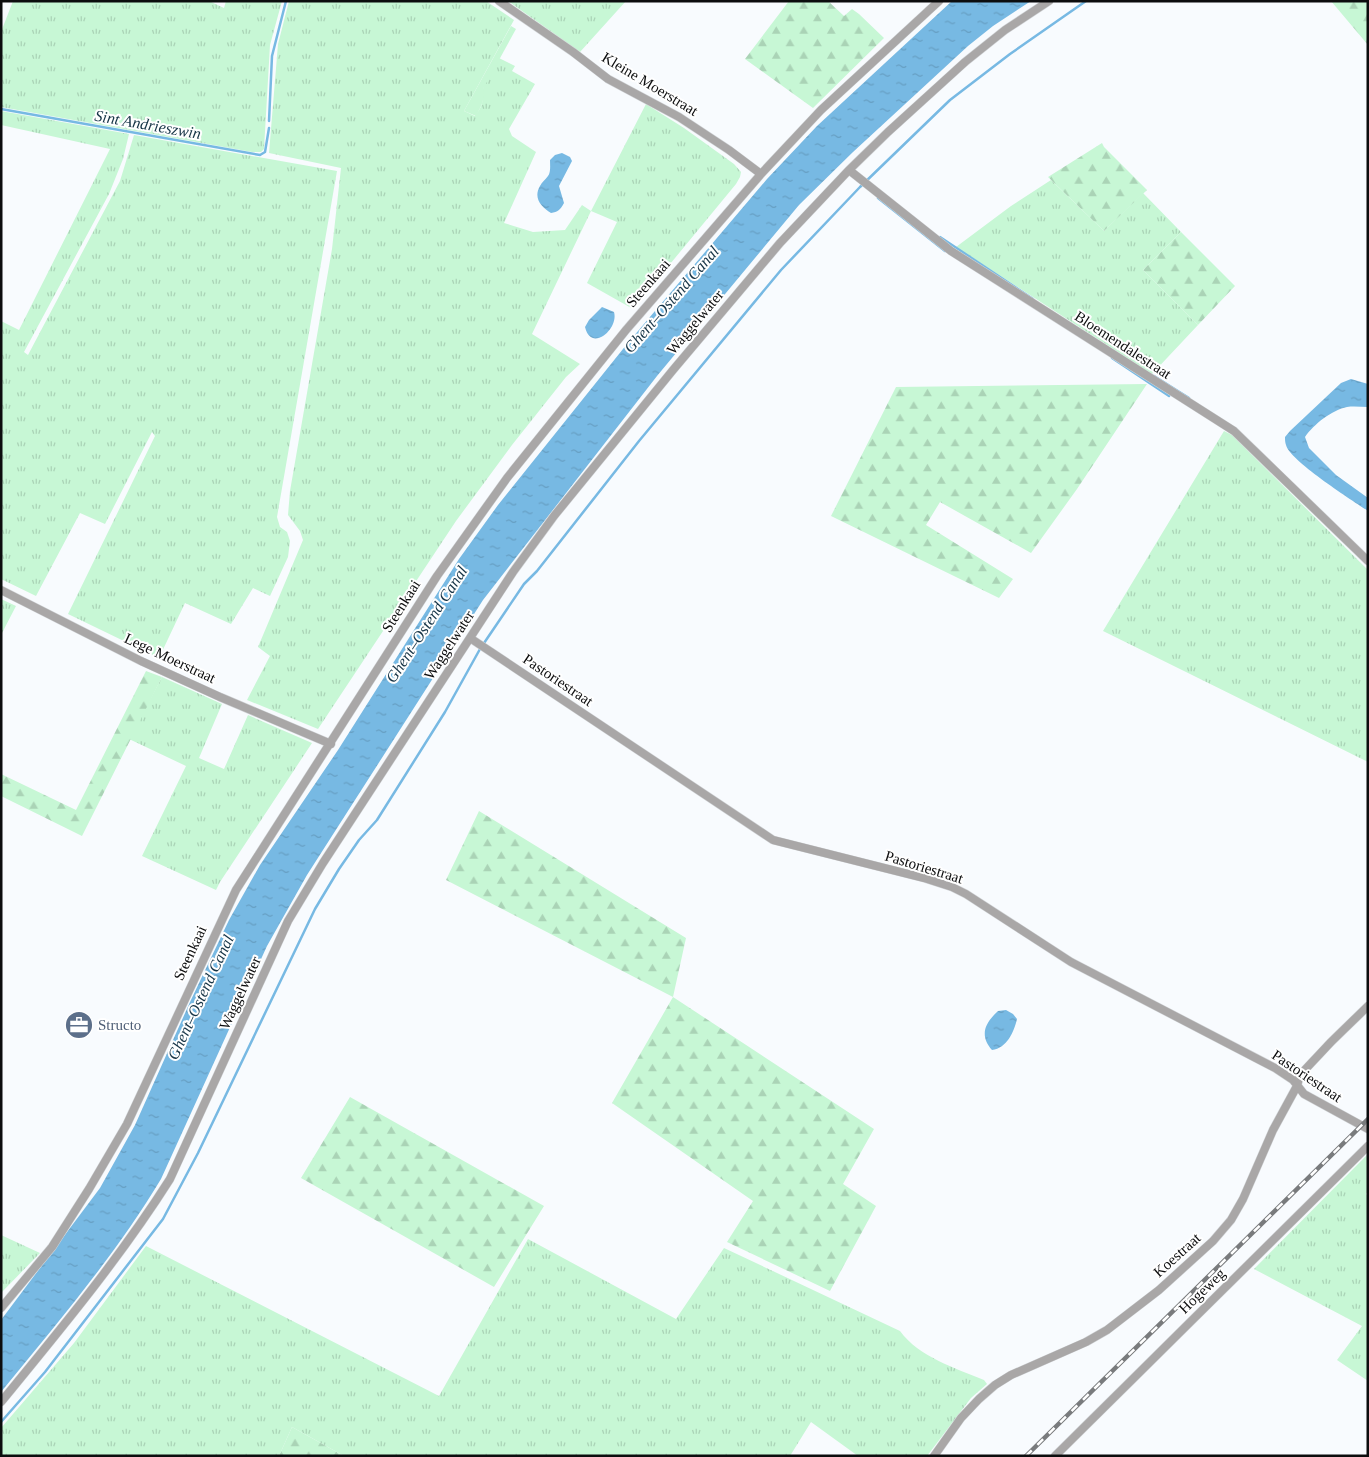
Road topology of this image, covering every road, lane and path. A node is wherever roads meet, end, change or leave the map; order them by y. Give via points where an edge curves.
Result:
1 (499, 1) edge
2 (939, 1) edge
3 (1049, 1) edge
4 (849, 170) junction
5 (761, 174) junction
6 (1368, 561) edge
7 (1, 590) edge
8 (470, 638) junction
9 (331, 744) junction
10 (1368, 1006) edge
11 (1297, 1086) junction
12 (1368, 1130) edge
13 (1368, 1146) edge
14 (1, 1308) edge
15 (1, 1402) edge
16 (934, 1456) edge
17 (1055, 1456) edge

1 - 5 street, Kleine Moerstraat via 608,79 679,117
2 - 5 street, Steenkaai via 821,110
3 - 4 street, Waggelwater via 965,62
4 - 6 street, Bloemendalestraat via 951,251 1234,431
4 - 8 street, Waggelwater via 780,244 561,508 513,572
5 - 9 street, Steenkaai via 626,330 507,478 437,576
7 - 9 street, Lege Moerstraat via 141,661
8 - 11 street, Pastoriestraat via 773,840 952,887 1071,962 1275,1068
8 - 15 street, Waggelwater via 288,922 170,1179 147,1216
9 - 14 street, Steenkaai via 236,890 127,1124 89,1189 52,1247
10 - 11 street, Koestraat via 1300,1075
11 - 12 street, Pastoriestraat via 1304,1094
11 - 16 street, Koestraat via 1275,1125 1237,1210 1213,1241 1146,1301 1102,1334 995,1385 961,1418
13 - 17 street, Hogeweg

